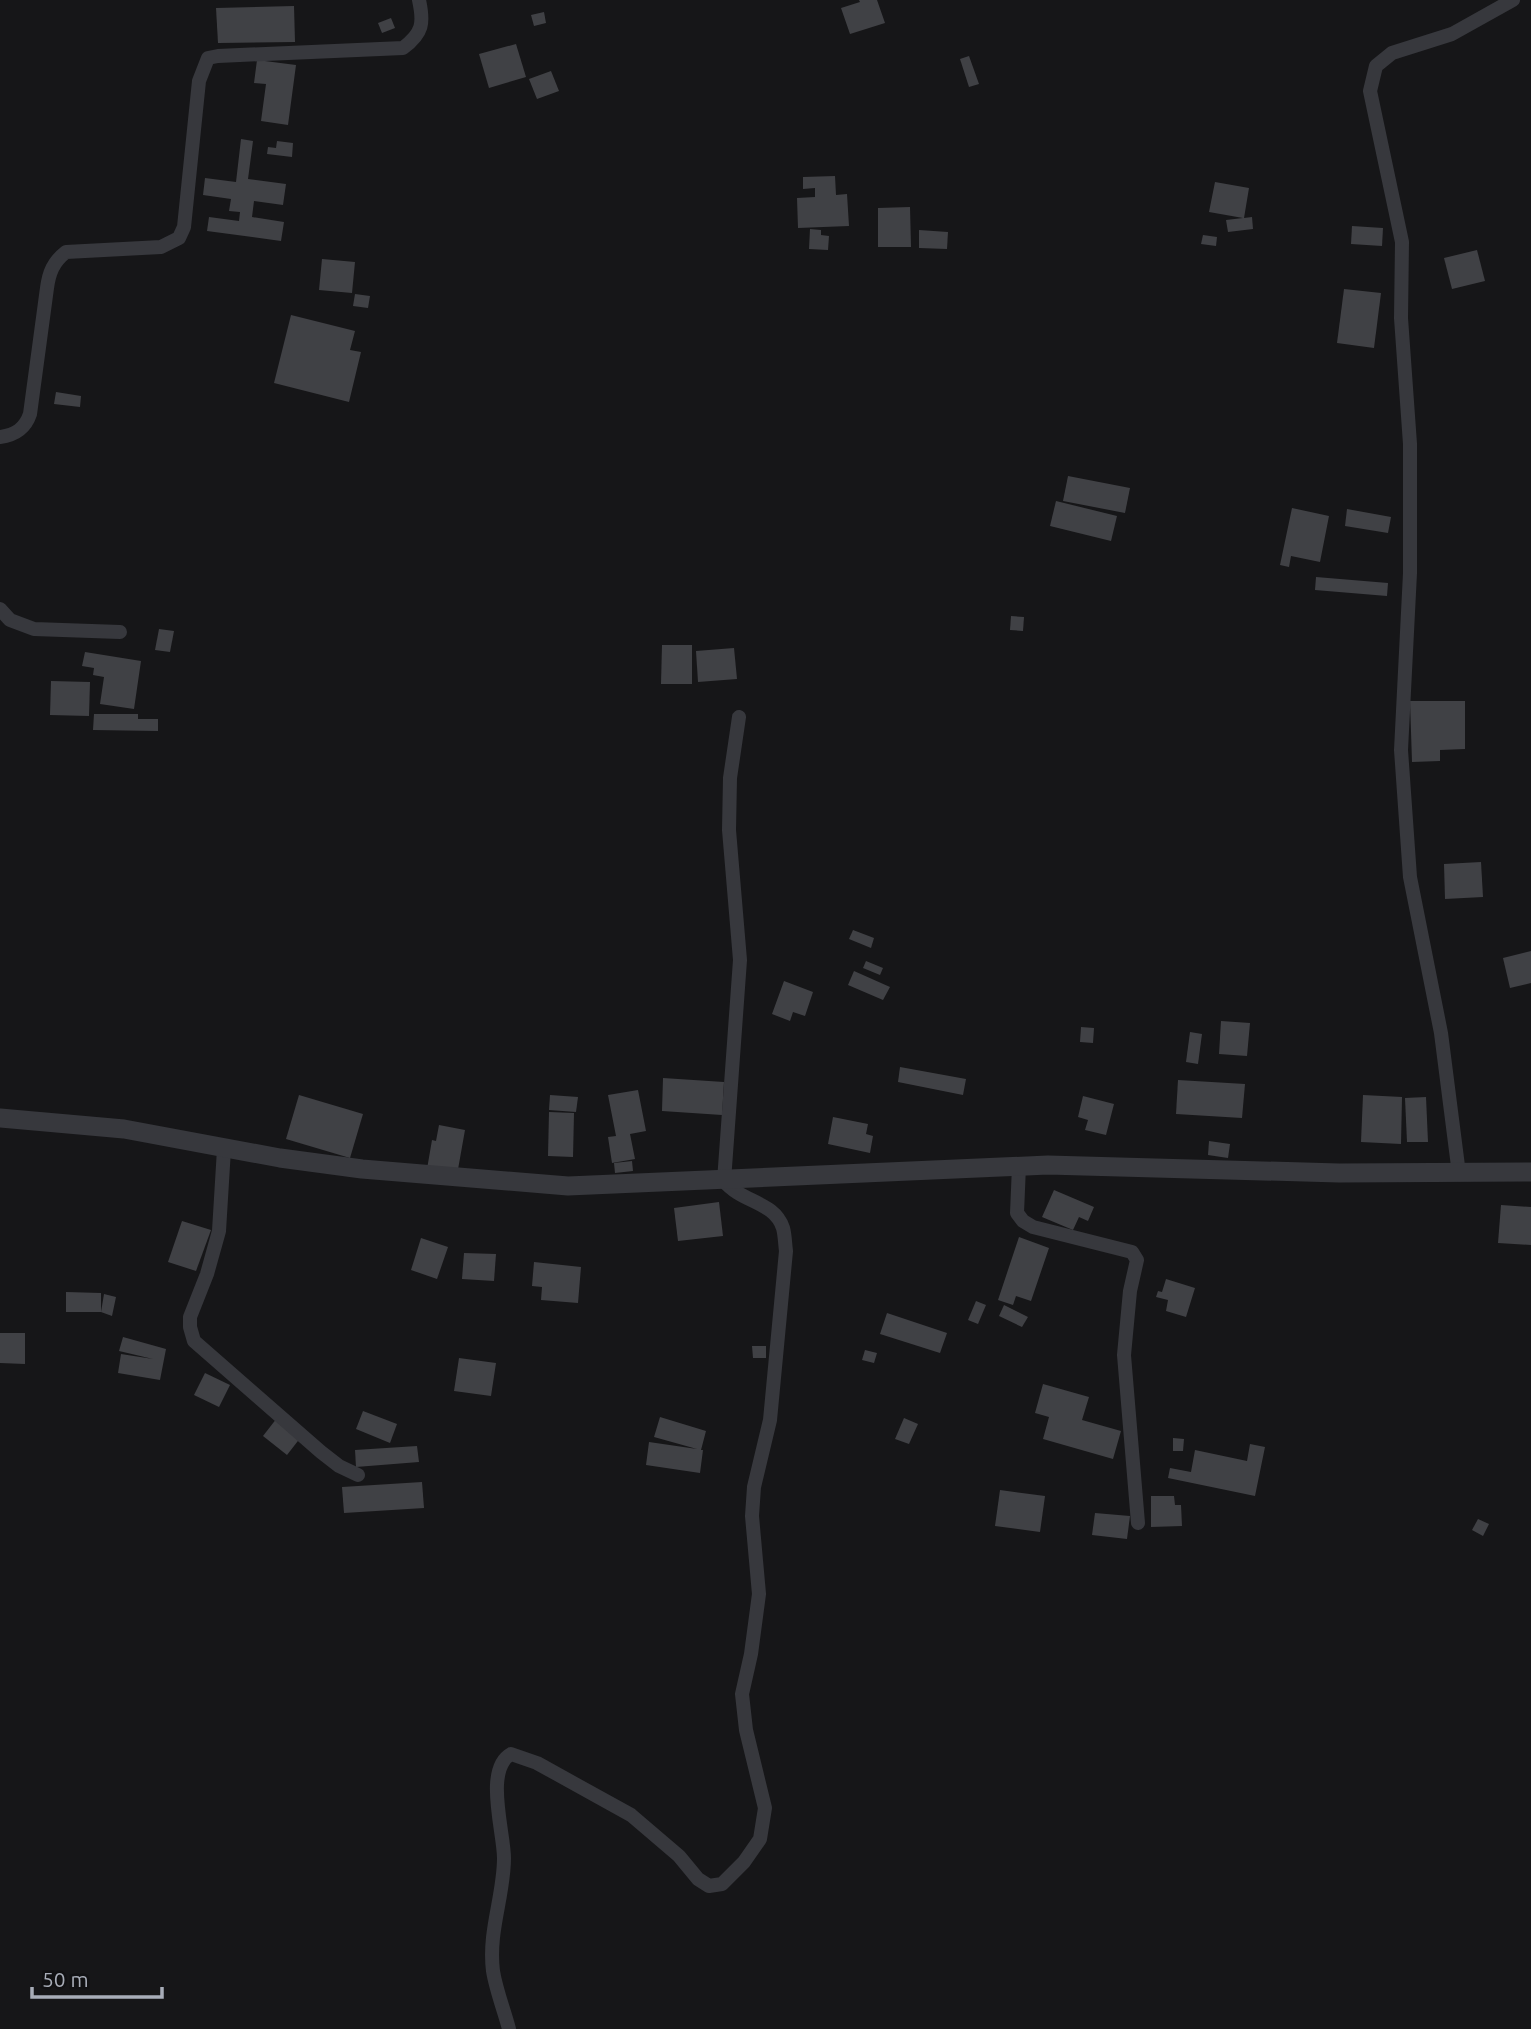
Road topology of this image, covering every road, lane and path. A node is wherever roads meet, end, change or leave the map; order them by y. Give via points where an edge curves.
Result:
1 (419, 0) edge
2 (1513, 0) edge
3 (0, 437) edge
4 (0, 609) edge
5 (120, 632) dead end
6 (739, 717) dead end
7 (0, 1118) edge
8 (224, 1149) junction
9 (1019, 1166) junction
10 (1531, 1172) edge
11 (1460, 1174) junction
12 (724, 1181) junction
13 (358, 1475) dead end
14 (1138, 1523) dead end
15 (509, 2029) edge

1 - 3 street via 423,20 403,48 208,58 199,81 184,227 179,238 161,247 66,252 57,260 49,274 27,424
2 - 11 street via 1451,34 1392,53 1377,66 1370,91 1402,242 1410,573 1401,750 1410,877 1441,1033
4 - 5 street via 10,620 34,629
6 - 12 street via 730,778 729,830 740,960
7 - 8 street via 124,1129
8 - 12 street via 362,1169 569,1186
8 - 13 street via 219,1231 190,1317 194,1341 321,1452
9 - 11 street
9 - 12 street
9 - 14 street via 1017,1213 1023,1221 1132,1252 1137,1260 1124,1355
10 - 11 street
12 - 15 street via 732,1191 774,1212 783,1228 786,1251 770,1420 754,1487 752,1516 760,1594 743,1694 746,1730 765,1808 760,1839 722,1884 709,1886 631,1815 537,1763 510,1754 504,1758 498,1770 497,1793 504,1858 492,1930 493,1972

